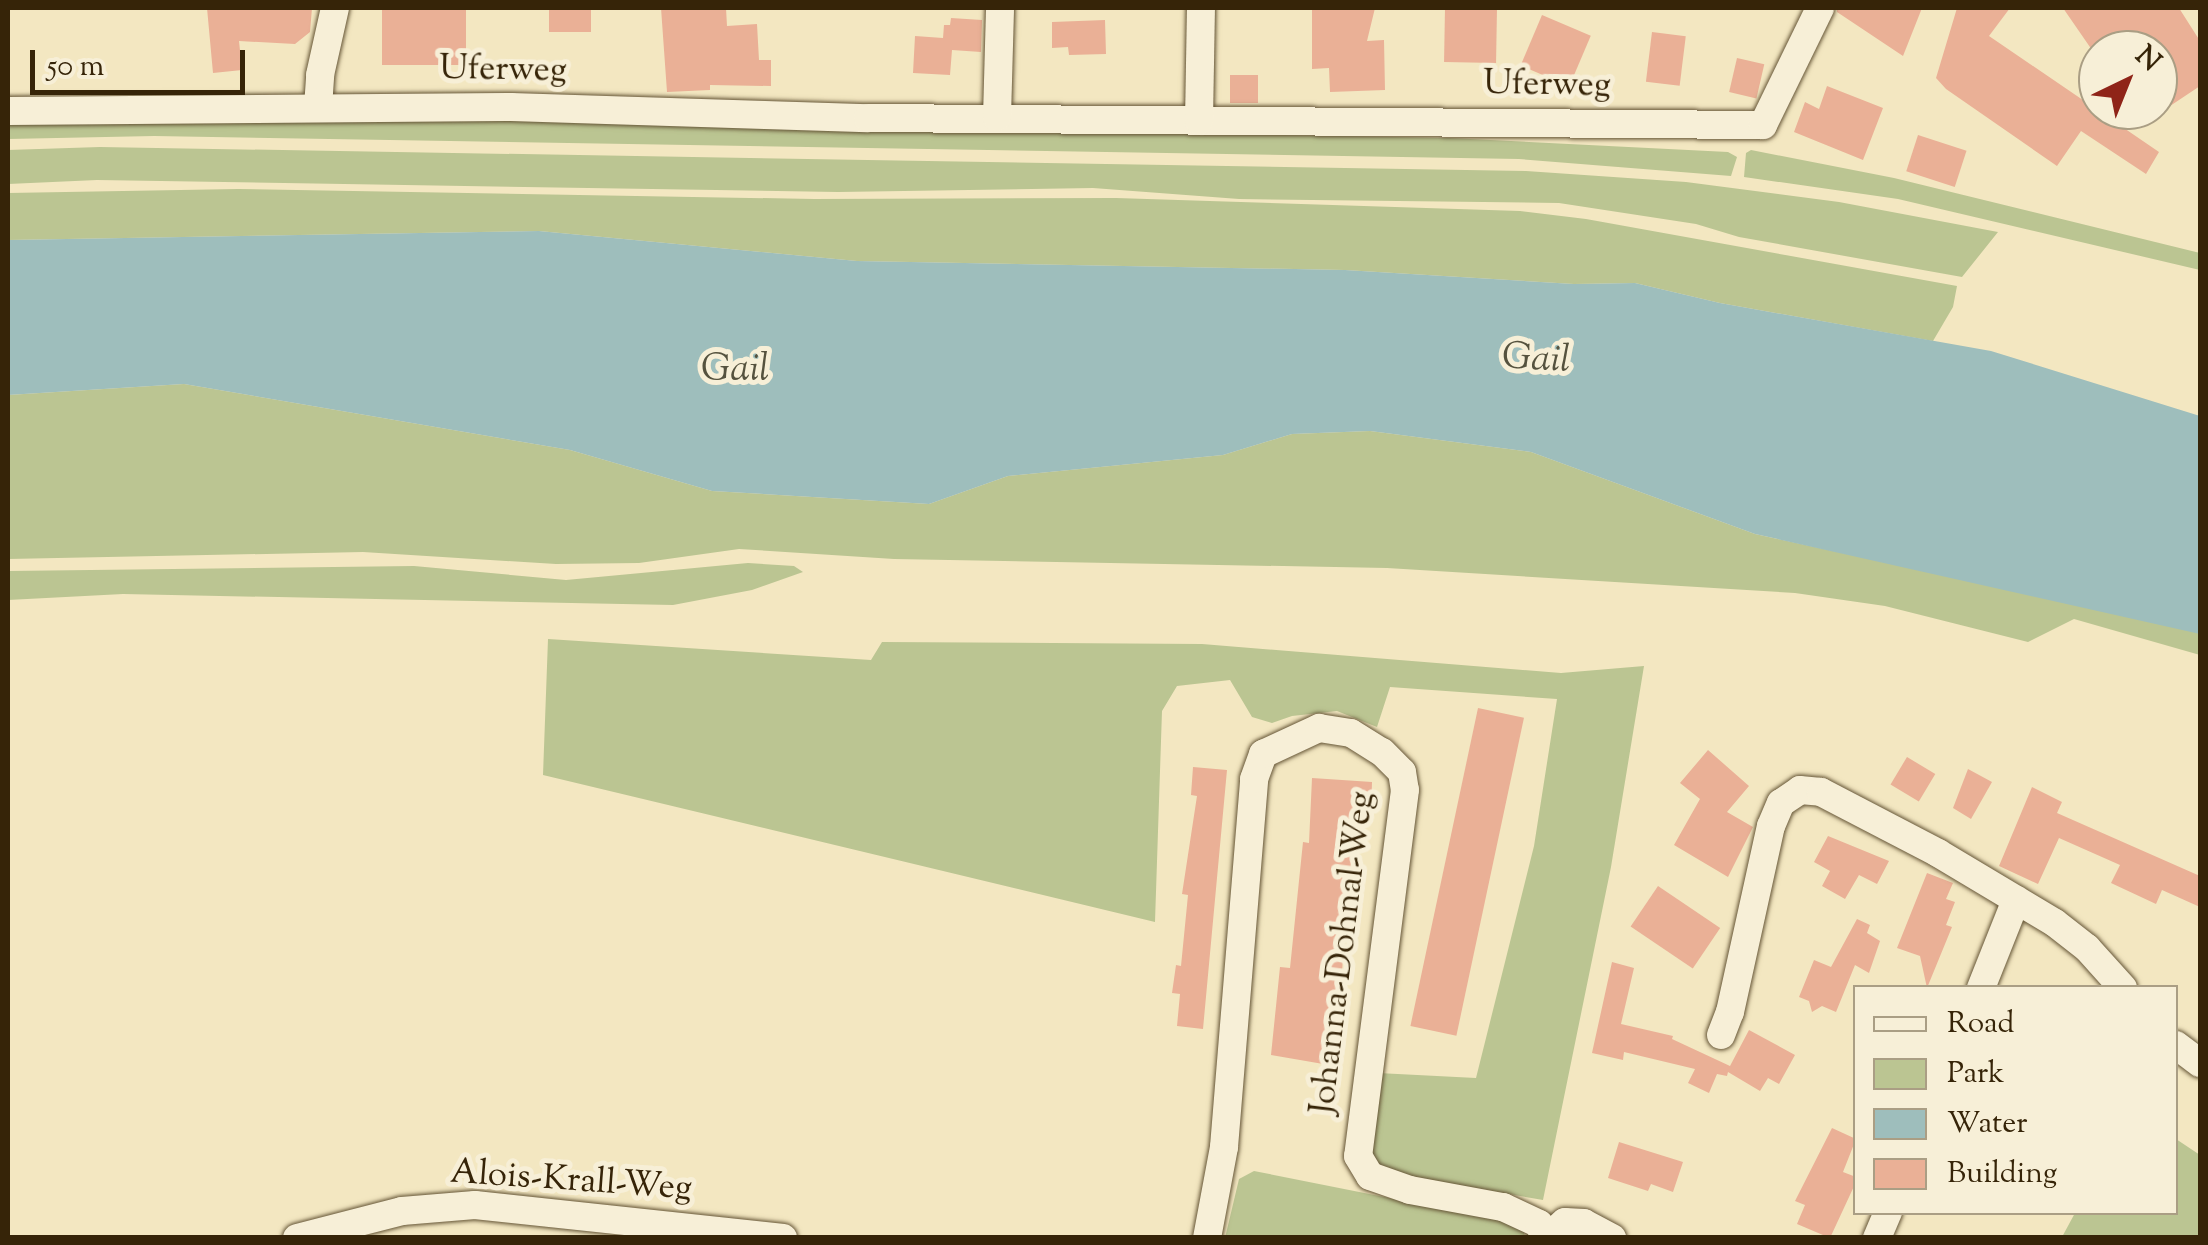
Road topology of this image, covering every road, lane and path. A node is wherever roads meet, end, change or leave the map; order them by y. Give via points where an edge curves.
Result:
1 (335, 8) edge
2 (1000, 8) edge
3 (1202, 8) edge
4 (1820, 8) edge
5 (318, 107) junction
6 (8, 111) edge
7 (997, 117) junction
8 (1199, 120) junction
9 (2016, 900) junction
10 (1983, 985) edge
11 (2120, 985) edge
12 (1720, 1035) dead end
13 (2178, 1046) edge
14 (2200, 1063) edge
15 (1548, 1235) edge
16 (298, 1238) edge
17 (783, 1238) edge
18 (1207, 1238) edge
19 (1612, 1238) edge

1 - 5 street
2 - 7 street
3 - 8 street
4 - 8 street, Uferweg via 1764,124
5 - 6 street, Uferweg
5 - 7 street, Uferweg
7 - 8 street, Uferweg
9 - 10 street
9 - 11 street via 2087,948
9 - 12 street via 1820,792 1800,790 1780,803 1770,826
13 - 14 street
15 - 18 street, Johanna-Dohnal-Weg via 1503,1207 1370,1176 1358,1156 1405,790 1402,772 1382,752 1351,733 1320,728 1263,754 1254,779 1224,1147
15 - 19 street via 1566,1222
16 - 17 street, Alois-Krall-Weg via 402,1210 474,1205

